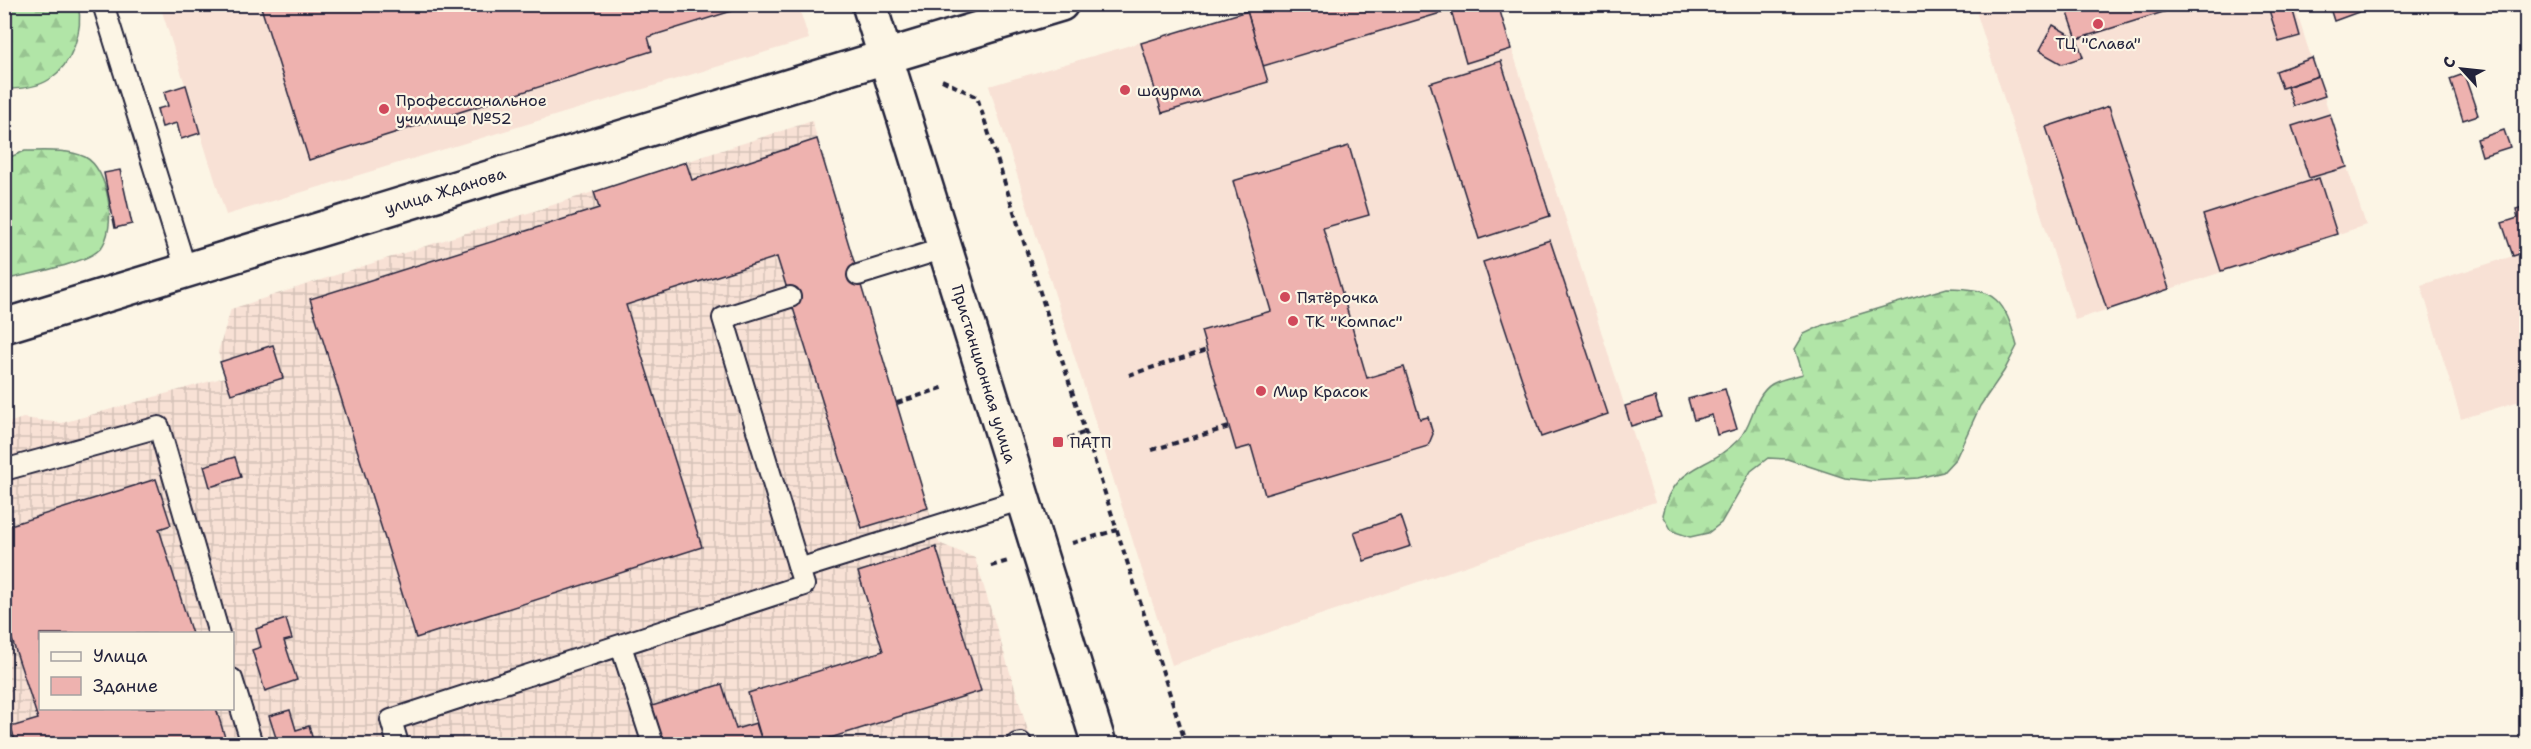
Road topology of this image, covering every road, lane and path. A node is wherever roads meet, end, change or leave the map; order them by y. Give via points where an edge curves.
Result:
1 (103, 4) edge
2 (869, 4) edge
3 (1061, 4) edge
4 (885, 57) junction
5 (942, 80) dead end
6 (945, 248) junction
7 (186, 270) junction
8 (858, 275) dead end
9 (790, 297) dead end
10 (4, 326) edge
11 (1207, 350) dead end
12 (1129, 375) dead end
13 (945, 387) dead end
14 (897, 403) dead end
15 (1229, 427) dead end
16 (1086, 432) junction
17 (1058, 442) dead end
18 (1152, 450) dead end
19 (4, 470) edge
20 (1023, 499) junction
21 (799, 569) junction
22 (219, 632) edge
23 (621, 646) junction
24 (234, 686) edge
25 (252, 744) edge
26 (398, 744) edge
27 (653, 744) edge
28 (1099, 744) edge
29 (1186, 744) edge

1 - 7 lane
2 - 4 main road, Пристанционная улица
3 - 4 main road, улица Жданова
4 - 6 main road, Пристанционная улица
4 - 7 main road, улица Жданова
5 - 16 path via 977,97
6 - 8 lane
6 - 20 main road, Пристанционная улица
7 - 10 main road, улица Жданова
9 - 21 lane via 723,318
11 - 12 path
13 - 14 path
15 - 18 path
16 - 17 path
16 - 29 path
19 - 22 lane via 159,427
20 - 21 lane
20 - 28 main road, Пристанционная улица
21 - 23 lane via 804,585
23 - 26 lane via 391,720
23 - 27 lane
24 - 25 lane

